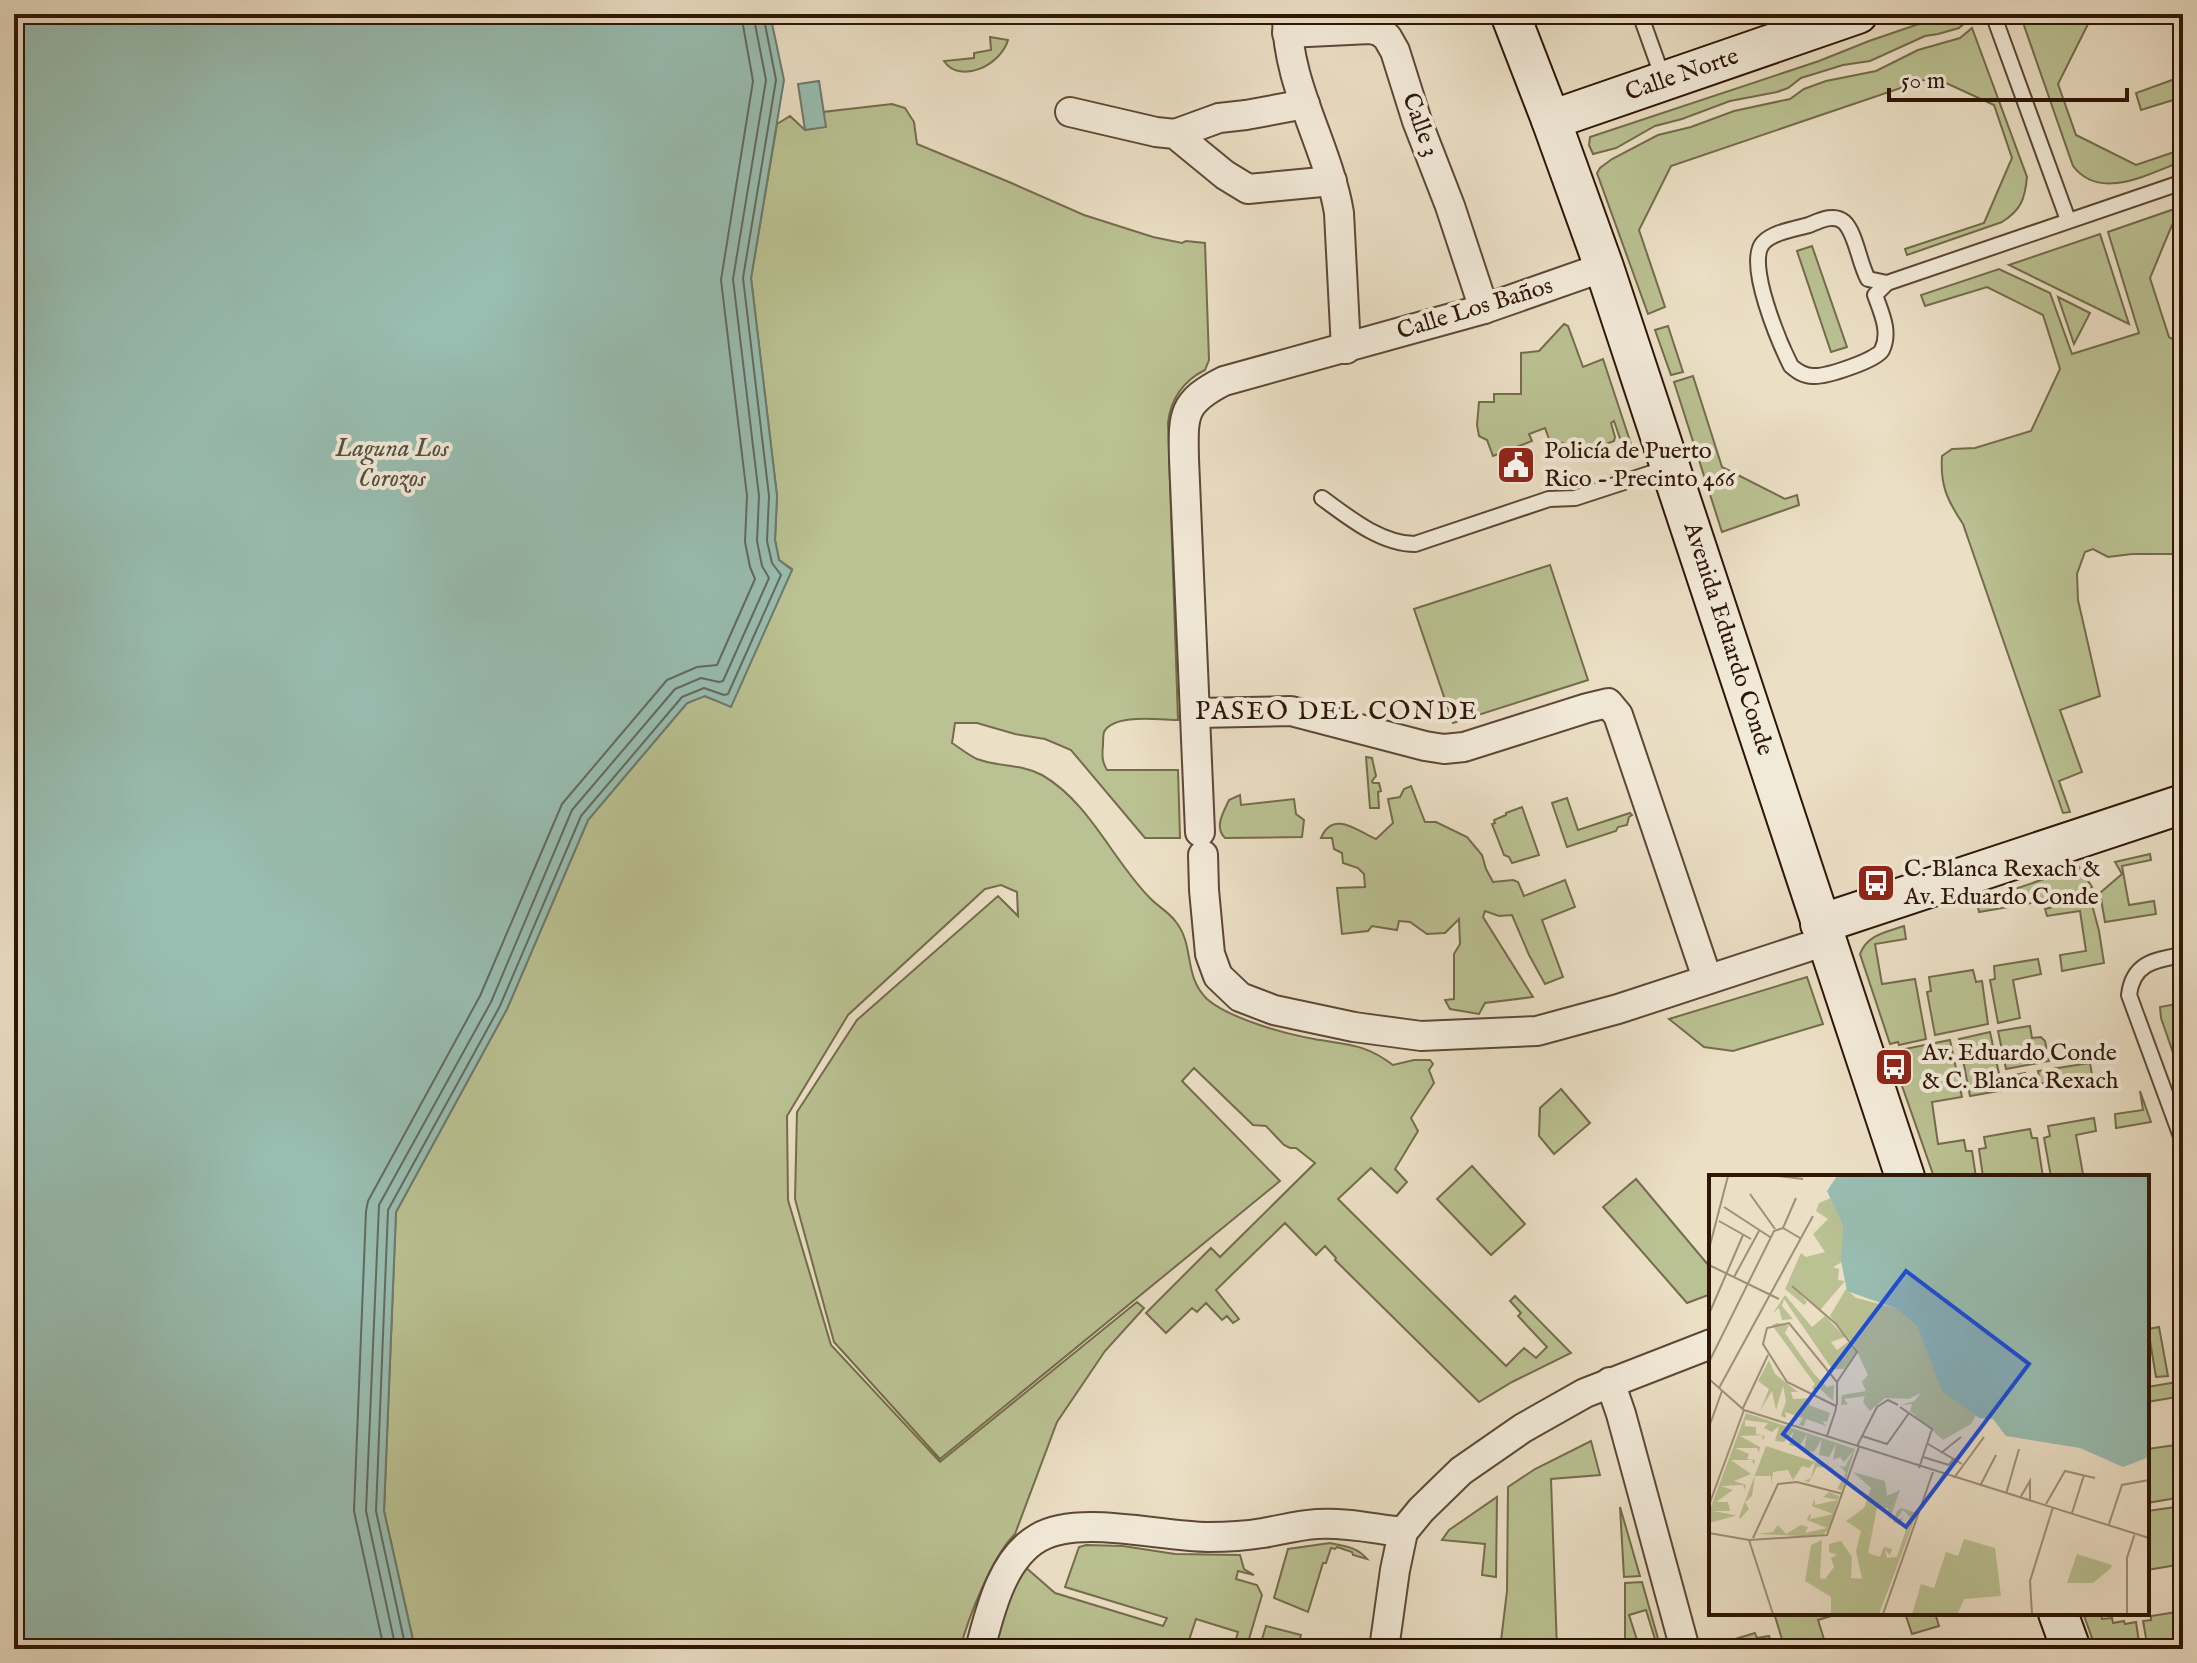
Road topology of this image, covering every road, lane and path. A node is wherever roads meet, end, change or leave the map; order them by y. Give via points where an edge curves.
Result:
1 (1510, 14) edge
2 (1640, 14) edge
3 (1858, 14) edge
4 (1993, 14) edge
5 (1287, 23) edge
6 (1664, 81) junction
7 (1305, 104) junction
8 (1070, 112) dead end
9 (1551, 120) junction
10 (1175, 134) junction
11 (1332, 181) junction
12 (2183, 182) edge
13 (2068, 220) junction
14 (1604, 267) junction
15 (1868, 279) junction
16 (1887, 283) junction
17 (1875, 295) junction
18 (1484, 309) junction
19 (1346, 349) junction
20 (1670, 467) junction
21 (1322, 498) dead end
22 (1197, 713) junction
23 (2183, 804) edge
24 (1823, 933) junction
25 (2183, 955) edge
26 (1707, 978) junction
27 (2183, 1142) edge
28 (1904, 1175) edge
29 (1709, 1345) edge
30 (1610, 1382) junction
31 (1403, 1532) junction
32 (2059, 1615) edge
33 (980, 1649) edge
34 (1384, 1649) edge
35 (1685, 1649) edge
36 (2071, 1649) edge

1 - 9 street, Avenida Eduardo Conde
2 - 6 lane
3 - 6 street, Calle Norte
4 - 13 lane
5 - 7 street
5 - 18 street, Calle 3 via 1370,29 1387,37
6 - 9 street, Calle Norte
7 - 10 street via 1219,118
7 - 11 street
8 - 10 street
9 - 14 street, Avenida Eduardo Conde
10 - 11 street via 1248,189
11 - 19 street via 1339,213
12 - 13 lane
13 - 16 lane
14 - 18 street, Calle Los Baños
14 - 20 street, Avenida Eduardo Conde
15 - 16 lane
15 - 17 lane
15 - 17 lane via 1846,223 1838,218 1767,239 1756,257 1759,282 1786,356 1791,366 1811,377 1878,357 1886,338
16 - 17 lane
18 - 19 street, Calle Los Baños
19 - 22 street, Calle Los Baños via 1224,381 1188,408 1183,430
20 - 21 lane via 1575,498 1549,499 1415,544 1386,538
20 - 24 street, Avenida Eduardo Conde
22 - 26 street via 1291,711 1444,749 1608,703 1618,715
22 - 26 street via 1210,954 1218,976 1240,997 1274,1010 1421,1036 1537,1031
23 - 24 street
24 - 26 street
24 - 28 street, Avenida Eduardo Conde
25 - 27 lane via 2144,966 2134,976 2129,995
29 - 30 street
30 - 31 street via 1476,1459
30 - 35 street
31 - 33 street via 1339,1523 1223,1536 1092,1526 1052,1531 1030,1543 1011,1563
31 - 34 street
32 - 36 street

